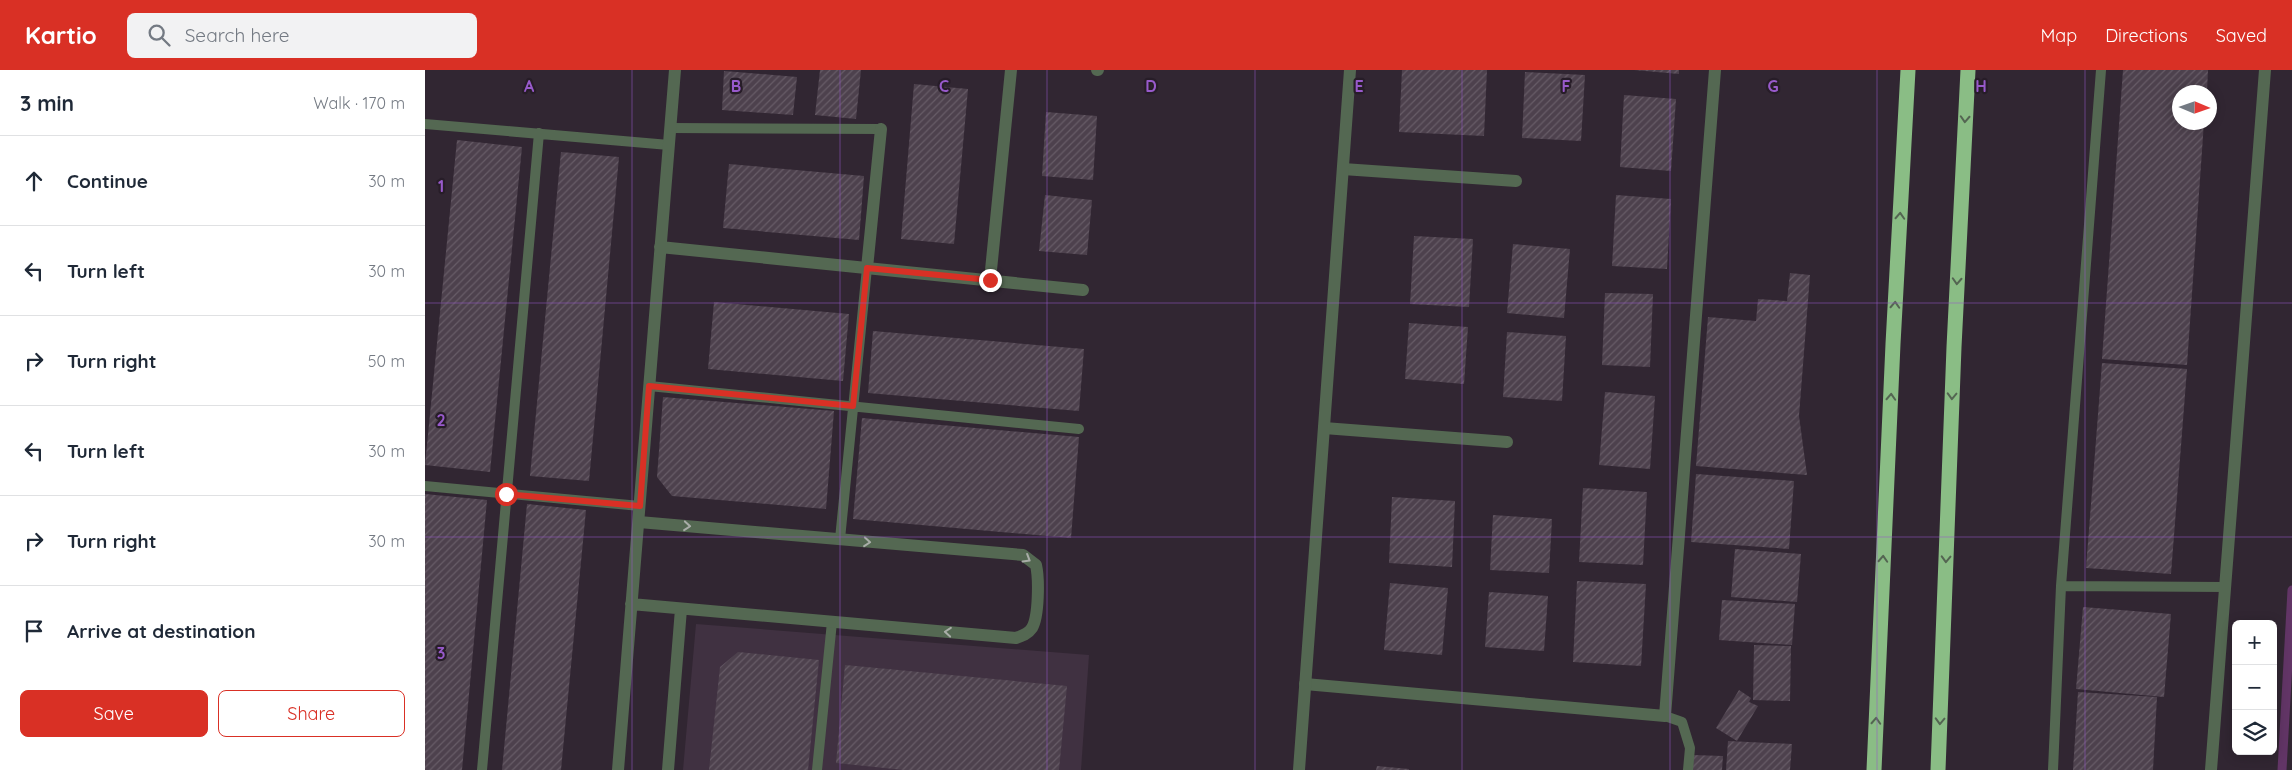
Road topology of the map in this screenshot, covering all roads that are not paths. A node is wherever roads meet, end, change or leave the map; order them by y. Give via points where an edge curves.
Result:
1 (675, 70) edge
2 (1011, 70) edge
3 (1350, 70) edge
4 (1715, 70) edge
5 (1908, 70) edge
6 (1968, 70) edge
7 (2101, 70) edge
8 (2265, 70) edge
9 (425, 124) edge
10 (670, 128) junction
11 (881, 129) joint
12 (539, 133) junction
13 (669, 145) junction
14 (1343, 169) junction
15 (1516, 181) dead end
16 (661, 247) junction
17 (867, 268) junction
18 (990, 280) junction
19 (1083, 290) dead end
20 (649, 386) junction
21 (853, 406) junction
22 (1324, 428) junction
23 (1079, 429) dead end
24 (1507, 442) dead end
25 (425, 486) edge
26 (506, 494) junction
27 (640, 506) junction
28 (639, 522) junction
29 (840, 539) junction
30 (2061, 586) junction
31 (2225, 587) junction
32 (631, 604) junction
33 (681, 609) junction
34 (831, 622) junction
35 (1305, 684) junction
36 (1665, 716) junction
37 (482, 770) edge
38 (618, 770) edge
39 (668, 770) edge
40 (817, 770) edge
41 (1299, 770) edge
42 (1688, 770) edge
43 (1874, 770) edge
44 (1938, 770) edge
45 (2053, 770) edge
46 (2211, 770) edge

1 - 10 street
2 - 18 street
3 - 14 street
4 - 36 street
43 -> 5 highway
6 -> 44 highway
7 - 30 lane
8 - 31 street
9 - 12 lane
10 - 11 lane
10 - 13 street
11 - 17 street
12 - 13 lane
12 - 26 lane
13 - 16 street
14 - 15 street
14 - 22 street
16 - 17 street
16 - 20 street
17 - 18 street
17 - 21 lane
18 - 19 street
20 - 21 lane
20 - 27 street
21 - 23 lane
21 - 29 lane
22 - 24 street
22 - 35 street
25 - 26 lane
26 - 27 lane
26 - 37 lane
27 - 28 street
28 -> 29 street
28 - 32 street
29 -> 34 street via 1023,555 1036,565 1039,576 1035,620 1026,634 1016,638
30 - 31 lane
30 - 45 lane
31 - 46 street
32 - 33 street
32 - 38 street
33 - 34 street
33 - 39 street
34 - 40 lane
35 - 36 street
35 - 41 street
36 - 42 lane via 1682,722 1690,748

